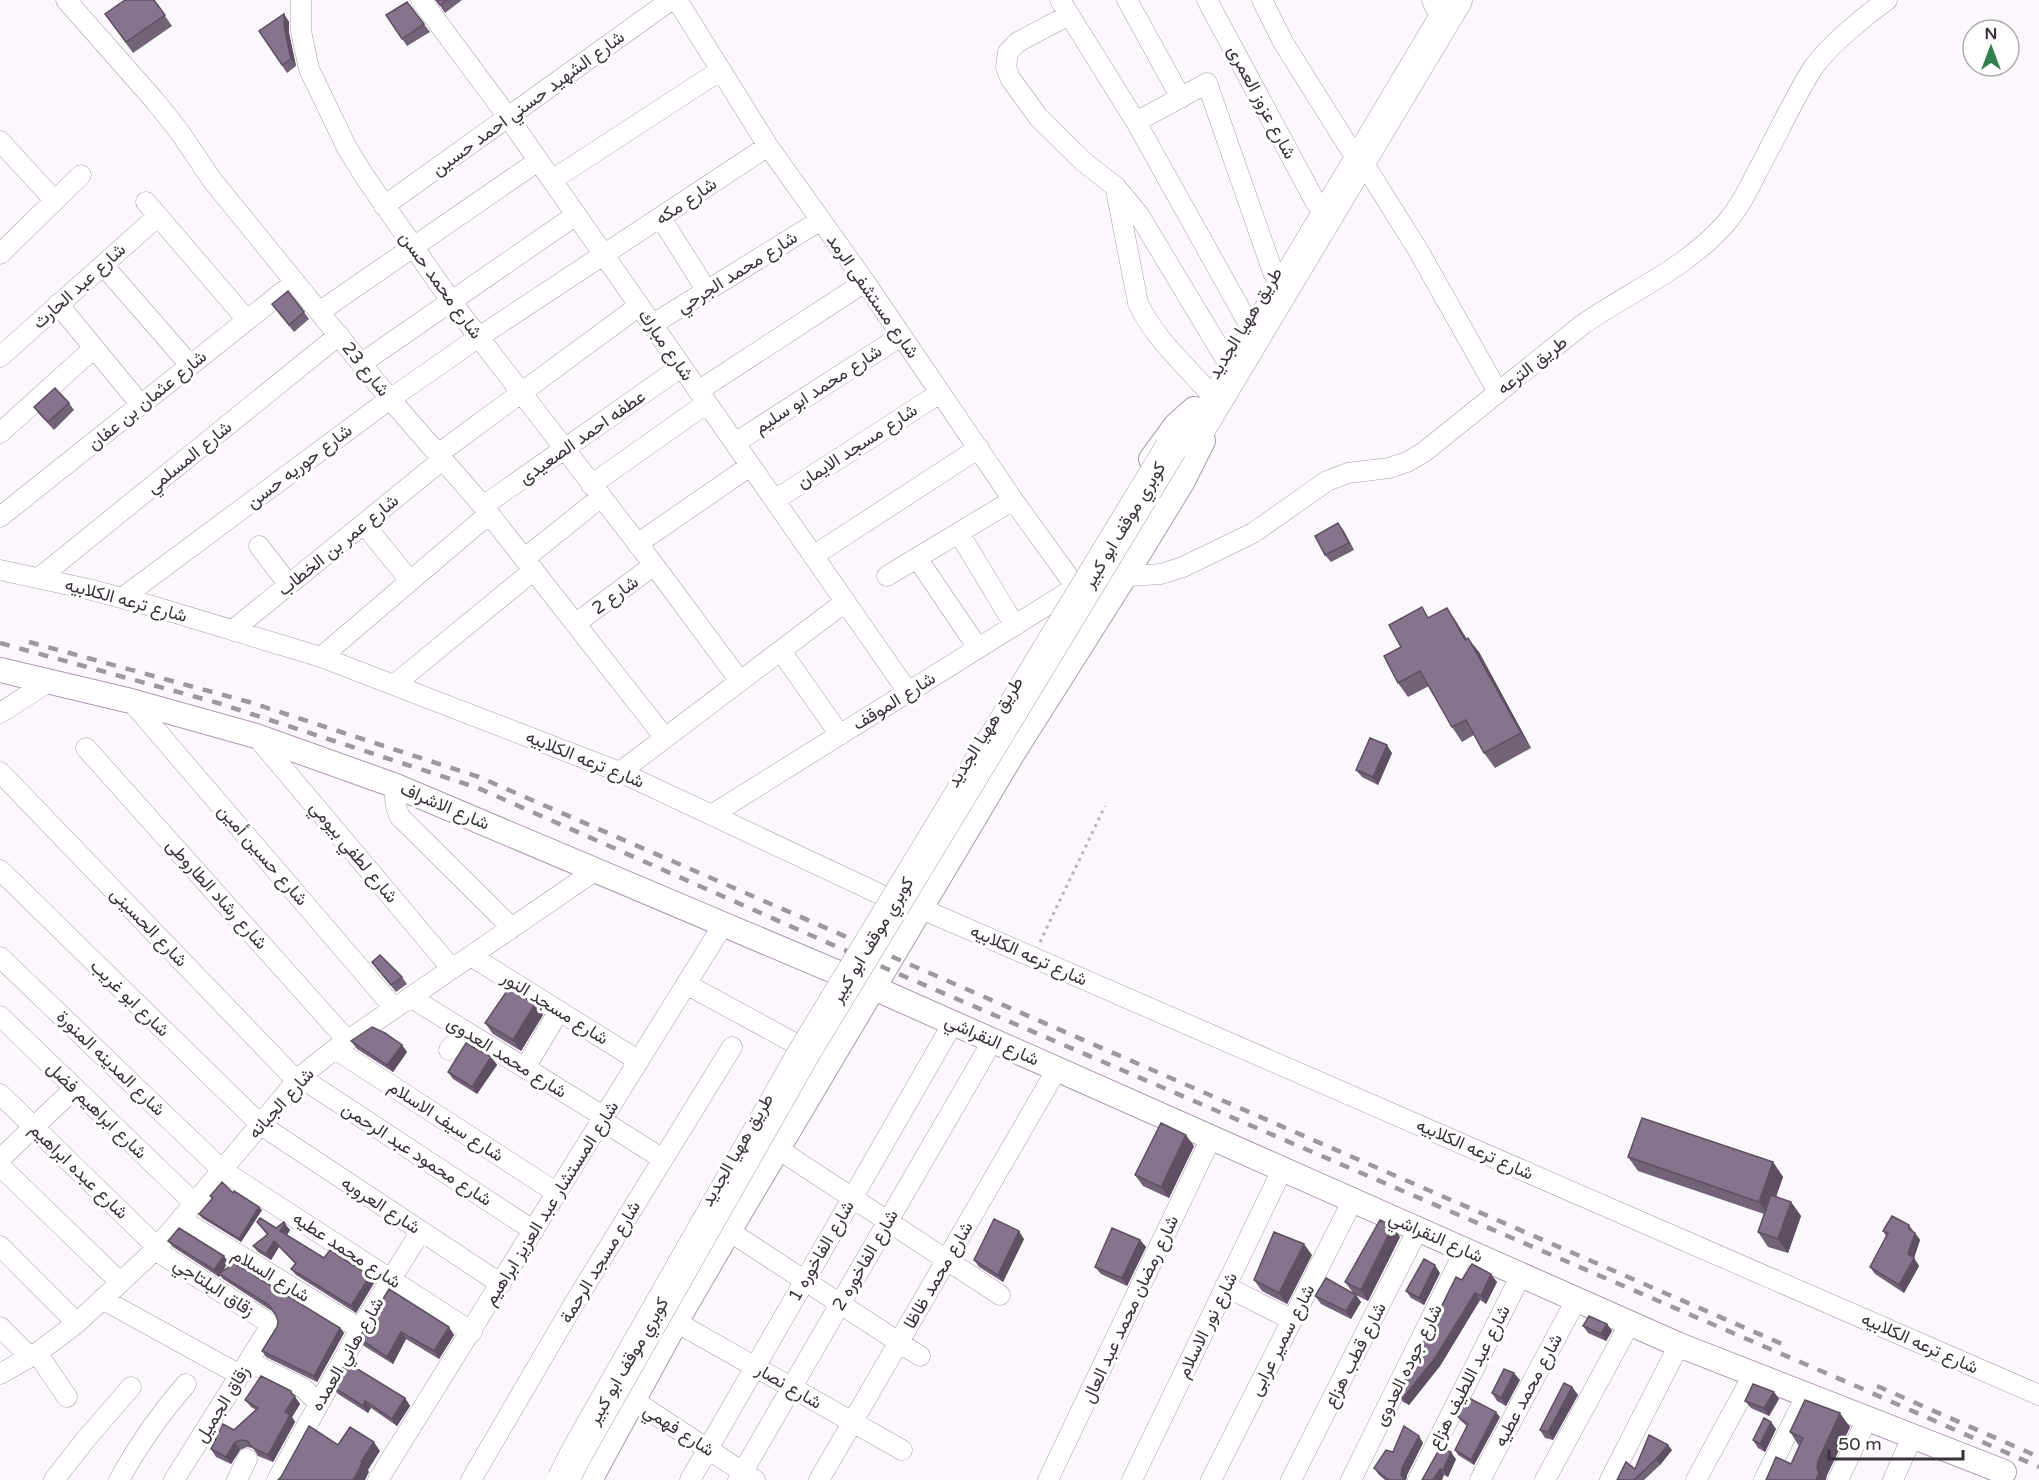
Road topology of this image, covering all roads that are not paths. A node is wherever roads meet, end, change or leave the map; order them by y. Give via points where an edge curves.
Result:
1 (66, 0) edge
2 (301, 0) edge
3 (420, 0) edge
4 (672, 0) edge
5 (677, 0) edge
6 (1127, 0) edge
7 (1207, 0) edge
8 (1262, 0) edge
9 (1887, 0) edge
10 (1440, 2) edge
11 (1065, 8) edge
12 (721, 70) junction
13 (1181, 98) junction
14 (508, 117) junction
15 (1136, 122) junction
16 (0, 141) edge
17 (768, 146) junction
18 (1355, 154) junction
19 (538, 161) junction
20 (81, 175) dead end
21 (552, 180) junction
22 (1116, 187) junction
23 (55, 201) junction
24 (1316, 203) junction
25 (384, 206) junction
26 (576, 215) junction
27 (661, 218) junction
28 (821, 220) junction
29 (412, 247) junction
30 (0, 254) edge
31 (604, 256) junction
32 (103, 265) junction
33 (1274, 275) junction
34 (295, 282) junction
35 (865, 282) junction
36 (707, 291) junction
37 (451, 302) junction
38 (58, 304) junction
39 (639, 306) junction
40 (319, 312) junction
41 (247, 320) junction
42 (1247, 321) junction
43 (653, 324) junction
44 (339, 335) junction
45 (901, 336) junction
46 (479, 337) junction
47 (94, 348) junction
48 (0, 357) edge
49 (1224, 358) junction
50 (362, 363) junction
51 (190, 365) junction
52 (681, 367) junction
53 (1498, 392) junction
54 (521, 393) junction
55 (940, 393) junction
56 (702, 397) junction
57 (390, 399) junction
58 (141, 405) junction
59 (1203, 405) junction
60 (0, 433) edge
61 (735, 443) junction
62 (979, 447) junction
63 (564, 449) junction
64 (1177, 452) junction
65 (440, 457) junction
66 (750, 466) junction
67 (596, 491) junction
68 (775, 500) junction
69 (1013, 500) junction
70 (486, 510) junction
71 (0, 517) edge
72 (364, 524) junction
73 (959, 533) junction
74 (637, 544) junction
75 (259, 546) dead end
76 (813, 556) junction
77 (917, 558) junction
78 (529, 565) junction
79 (654, 565) junction
80 (0, 570) edge
81 (887, 576) dead end
82 (1125, 576) junction
83 (39, 578) junction
84 (410, 581) junction
85 (289, 585) junction
86 (1076, 587) junction
87 (122, 598) junction
88 (845, 602) junction
89 (575, 624) junction
90 (1015, 626) junction
91 (233, 630) junction
92 (978, 648) junction
93 (781, 651) junction
94 (321, 657) junction
95 (0, 670) edge
96 (50, 681) junction
97 (740, 681) junction
98 (395, 684) junction
99 (908, 692) junction
100 (131, 701) junction
101 (0, 713) edge
102 (840, 735) junction
103 (255, 736) junction
104 (665, 738) junction
105 (86, 747) dead end
106 (0, 772) edge
107 (620, 772) junction
108 (396, 786) junction
109 (713, 814) junction
110 (0, 870) edge
111 (596, 870) junction
112 (884, 896) junction
113 (922, 909) junction
114 (723, 925) junction
115 (512, 928) junction
116 (471, 956) junction
117 (0, 957) edge
118 (452, 969) junction
119 (840, 974) junction
120 (686, 984) junction
121 (874, 988) junction
122 (402, 1003) junction
123 (559, 1011) junction
124 (0, 1016) edge
125 (953, 1023) junction
126 (465, 1031) junction
127 (993, 1040) junction
128 (341, 1044) junction
129 (798, 1046) junction
130 (732, 1047) dead end
131 (449, 1050) dead end
132 (639, 1061) junction
133 (525, 1068) junction
134 (1058, 1069) junction
135 (298, 1079) junction
136 (75, 1088) junction
137 (0, 1094) edge
138 (602, 1118) junction
139 (261, 1125) junction
140 (33, 1127) junction
141 (1211, 1138) junction
142 (778, 1149) junction
143 (0, 1159) edge
144 (663, 1160) junction
145 (0, 1166) edge
146 (222, 1170) junction
147 (1282, 1170) junction
148 (556, 1193) junction
149 (852, 1198) junction
150 (1353, 1200) junction
151 (195, 1204) junction
152 (182, 1220) junction
153 (888, 1221) junction
154 (1419, 1229) junction
155 (420, 1231) junction
156 (534, 1231) junction
157 (729, 1231) junction
158 (0, 1246) edge
159 (156, 1248) junction
160 (1465, 1250) junction
161 (946, 1260) junction
162 (1521, 1275) junction
163 (390, 1279) junction
164 (805, 1281) junction
165 (120, 1282) junction
166 (501, 1284) junction
167 (1225, 1286) junction
168 (1000, 1294) dead end
169 (102, 1299) junction
170 (1576, 1300) junction
171 (840, 1304) junction
172 (1292, 1320) junction
173 (676, 1322) junction
174 (77, 1323) junction
175 (1630, 1323) junction
176 (0, 1327) edge
177 (270, 1327) joint
178 (360, 1329) junction
179 (471, 1332) junction
180 (899, 1342) junction
181 (1678, 1345) junction
182 (34, 1355) junction
183 (920, 1356) dead end
184 (755, 1367) junction
185 (244, 1369) junction
186 (0, 1374) edge
187 (1753, 1375) junction
188 (186, 1384) dead end
189 (131, 1387) dead end
190 (792, 1388) junction
191 (2039, 1395) edge
192 (1806, 1396) junction
193 (67, 1397) dead end
194 (633, 1400) junction
195 (318, 1402) junction
196 (1867, 1419) junction
197 (852, 1422) junction
198 (1912, 1437) junction
199 (708, 1449) junction
200 (902, 1450) dead end
201 (247, 1459) dead end
202 (2004, 1472) dead end
203 (745, 1477) edge
204 (54, 1480) edge
205 (119, 1480) edge
206 (174, 1480) edge
207 (237, 1480) edge
208 (277, 1480) edge
209 (378, 1480) edge
210 (471, 1480) edge
211 (556, 1480) edge
212 (563, 1480) edge
213 (579, 1480) edge
214 (590, 1480) edge
215 (690, 1480) edge
216 (819, 1480) edge
217 (1048, 1480) edge
218 (1132, 1480) edge
219 (1211, 1480) edge
220 (1291, 1480) edge
221 (1351, 1480) edge
222 (1418, 1480) edge
223 (1480, 1480) edge
224 (1545, 1480) edge
225 (1610, 1480) edge
226 (1696, 1480) edge
227 (1764, 1480) edge
228 (1838, 1480) edge
229 (1893, 1480) edge

1 - 34 street, شارع 23 via 155,101 212,180
2 - 25 street, شارع محمد حسن via 301,31 309,69 347,148
3 - 14 street, شارع مبارك
4 - 14 street, شارع الشهيد حسني احمد حسين
5 - 12 street, شارع مستشفى الرمد
6 - 13 street
7 - 24 street, شارع عزوز العمرى
8 - 18 street via 1283,42
9 - 53 street, طريق الترعه via 1868,13 1815,65 1740,204 1712,238 1670,272 1582,325
10 - 18 main road, طريق ههيا الجديد
11 - 15 street
11 - 22 street via 1008,52 1006,67 1039,118
12 - 17 street, شارع مستشفى الرمد
12 - 21 street
13 - 15 street
13 - 33 street via 1207,83
14 - 19 street, شارع مبارك
14 - 25 street, شارع الشهيد حسني احمد حسين
15 - 42 street
16 - 23 street
17 - 27 street, شارع مكه
17 - 28 street, شارع مستشفى الرمد
18 - 24 main road, طريق ههيا الجديد
18 - 53 street via 1418,250
18 - 59 main road, طريق ههيا الجديد
19 - 21 street, شارع مبارك
19 - 29 street
20 - 23 street
21 - 26 street, شارع مبارك
22 - 49 street via 1139,215
22 - 59 street via 1138,303
23 - 30 street
24 - 33 main road, طريق ههيا الجديد
25 - 29 street, شارع محمد حسن
26 - 31 street, شارع مبارك
26 - 37 street
27 - 31 street, شارع مكه
27 - 36 street
28 - 35 street, شارع مستشفى الرمد
28 - 36 street, شارع محمد الجرحي
29 - 37 street, شارع محمد حسن
29 - 40 street
31 - 39 street, شارع مبارك
31 - 46 street
32 - 38 street, شارع عبد الحارث
32 - 41 street, شارع عبد الحارث via 152,209
32 - 51 street
33 - 42 main road, طريق ههيا الجديد
34 - 40 street, شارع 23
34 - 41 street, شارع عثمان بن عفان
35 - 45 street, شارع مستشفى الرمد
35 - 56 street
36 - 43 street, شارع محمد الجرحي
37 - 46 street, شارع محمد حسن
37 - 50 street
38 - 47 street
38 - 48 street, شارع عبد الحارث
39 - 43 street, شارع مبارك
39 - 54 street, شارع عمر بن الخطاب
40 - 44 street, شارع 23
41 - 51 street, شارع عثمان بن عفان
42 - 49 main road, طريق ههيا الجديد
43 - 52 street, شارع مبارك
44 - 50 street, شارع 23
44 - 83 street, شارع المسلمي
45 - 55 street, شارع مستشفى الرمد
45 - 61 street, شارع محمد ابو سليم
46 - 54 street, شارع محمد حسن
46 - 57 street, شارع حوريه حسن
47 - 58 street
47 - 60 street
49 - 59 main road, طريق ههيا الجديد
50 - 57 street, شارع 23
51 - 58 street, شارع عثمان بن عفان
52 - 56 street, شارع مبارك
52 - 63 street, عطفه احمد الصعيدى
53 - 82 street, طريق الترعه via 1407,462 1327,481 1253,532 1183,567 1161,574
54 - 63 street, شارع محمد حسن
54 - 65 street, شارع عمر بن الخطاب
55 - 62 street, شارع مستشفى الرمد
55 - 68 street, شارع مسجد الايمان
56 - 61 street, شارع مبارك
56 - 67 street
57 - 65 street, شارع 23
57 - 87 street, شارع حوريه حسن
58 - 71 street, شارع عثمان بن عفان
59 - 64 main road, كوبري موقف ابو كبير
59 - 82 street, طريق ههيا الجديد via 1204,438 1194,460
59 - 86 street, طريق ههيا الجديد via 1176,425 1152,456
61 - 66 street, شارع مبارك
62 - 69 street, شارع مستشفى الرمد
62 - 76 street
63 - 67 street, شارع محمد حسن
63 - 70 street, عطفه احمد الصعيدى
64 - 212 main road, كوبري موقف ابو كبير, bridge via 805,1050
64 - 213 main road, كوبري موقف ابو كبير via 817,1058
65 - 70 street, شارع 23
65 - 72 street, شارع عمر بن الخطاب
66 - 68 street, شارع مبارك
66 - 74 street
67 - 74 street, شارع محمد حسن
67 - 78 street
68 - 76 street, شارع مبارك
69 - 73 street
69 - 86 street, شارع مستشفى الرمد
70 - 78 street, شارع 23
70 - 84 street, عطفه احمد الصعيدى
72 - 84 street
72 - 85 street, شارع عمر بن الخطاب
73 - 77 street
73 - 90 street
74 - 79 street, شارع محمد حسن
75 - 85 street
76 - 88 street, شارع مبارك
77 - 81 street
77 - 92 street
78 - 89 street, شارع 23
78 - 98 street
79 - 89 street, شارع 2
79 - 97 street, شارع محمد حسن
80 - 83 street, شارع ترعه الكلابيه
82 - 86 street, طريق الترعه
82 - 113 street, طريق ههيا الجديد via 1013,753
83 - 87 street, شارع ترعه الكلابيه
84 - 94 street, عطفه احمد الصعيدى
85 - 91 street, شارع عمر بن الخطاب
86 - 90 street, شارع الموقف
86 - 112 street, طريق ههيا الجديد
87 - 91 street, شارع ترعه الكلابيه
88 - 93 street
88 - 99 street, شارع مبارك
89 - 104 street, شارع 23
90 - 92 street, شارع الموقف
91 - 94 street, شارع ترعه الكلابيه
92 - 99 street, شارع الموقف
93 - 97 street
93 - 102 street
94 - 98 street, شارع ترعه الكلابيه
95 - 96 street, شارع الاشراف
96 - 100 street, شارع الاشراف
96 - 101 street
97 - 104 street
98 - 107 street, شارع ترعه الكلابيه
99 - 102 street, شارع الموقف
100 - 103 street, شارع الاشراف
100 - 122 street, شارع حسين أمين
102 - 109 street, شارع الموقف
103 - 108 street, شارع الاشراف
103 - 118 street, شارع لطفي بيومي
104 - 107 street
105 - 128 street, شارع رشاد الطاروطى
106 - 135 street, شارع الحسينى
107 - 109 street, شارع ترعه الكلابيه
108 - 111 street, شارع الاشراف
108 - 115 street via 395,807 400,817
109 - 112 street, شارع ترعه الكلابيه
110 - 139 street, شارع ابو غريب
111 - 114 street, شارع الاشراف
111 - 115 street, شارع الجبانه
112 - 113 street, شارع ترعه الكلابيه
112 - 119 street, طريق ههيا الجديد
113 - 121 street, طريق ههيا الجديد
113 - 191 street, شارع ترعه الكلابيه
114 - 119 street, شارع الاشراف
114 - 120 street, شارع المستشار عبد العزيز ابراهيم
115 - 116 street, شارع الجبانه
116 - 118 street, شارع الجبانه
116 - 123 street, شارع مسجد النور
117 - 146 street, شارع المدينه المنورة
118 - 122 street, شارع الجبانه
119 - 121 street, شارع الاشراف
119 - 129 street, طريق ههيا الجديد
120 - 129 street
120 - 132 street, شارع المستشار عبد العزيز ابراهيم
121 - 125 street, شارع النقراشي
121 - 142 street, طريق ههيا الجديد
122 - 126 street, شارع محمد العدوى
122 - 128 street, شارع الجبانه
123 - 132 street, شارع مسجد النور
123 - 133 street
124 - 136 street, شارع ابراهيم فضل
125 - 127 street, شارع النقراشي
125 - 149 street, شارع الفاخوره 1
126 - 131 street
126 - 133 street, شارع محمد العدوى
127 - 134 street, شارع النقراشي
127 - 153 street, شارع الفاخوره 2
128 - 135 street, شارع الجبانه
128 - 148 street, شارع سيف الاسلام
129 - 211 street, طريق ههيا الجديد via 599,1395
130 - 144 street, شارع مسجد الرحمة
132 - 138 street, شارع المستشار عبد العزيز ابراهيم
133 - 138 street, شارع محمد العدوى
134 - 141 street, شارع النقراشي
134 - 161 street, شارع محمد ظاظا
135 - 139 street, شارع الجبانه
135 - 156 street, شارع محمود عبد الرحمن
136 - 140 street
136 - 151 street, شارع ابراهيم فضل
137 - 140 street, شارع عبده ابراهيم
138 - 144 street, شارع محمد العدوى
138 - 148 street, شارع المستشار عبد العزيز ابراهيم
139 - 146 street, شارع الجبانه
139 - 155 street, شارع العروبه
140 - 143 street
140 - 159 street, شارع عبده ابراهيم
141 - 147 street, شارع النقراشي
141 - 217 street, شارع رمضان محمد عبد العال
142 - 149 street
142 - 157 street, طريق ههيا الجديد
144 - 210 street, شارع مسجد الرحمة
145 - 165 street
146 - 151 street, شارع الجبانه
146 - 163 street, شارع محمد عطيه
147 - 150 street, شارع النقراشي
147 - 167 street, شارع نور الاسلام
148 - 156 street, شارع المستشار عبد العزيز ابراهيم
149 - 153 street
149 - 164 street, شارع الفاخوره 1
150 - 154 street, شارع النقراشي
150 - 172 street, شارع سمير عرابى
151 - 152 street, شارع الجبانه
152 - 159 street, شارع الجبانه
152 - 178 street, شارع السلام
153 - 161 street
153 - 171 street, شارع الفاخوره 2
154 - 160 street, شارع النقراشي
154 - 220 street, شارع قطب هزاع
155 - 163 street, شارع هاني العمده
155 - 166 street, شارع العروبه
156 - 166 street, شارع المستشار عبد العزيز ابراهيم
157 - 164 street
157 - 173 street, طريق ههيا الجديد
158 - 174 street
159 - 165 street, شارع الجبانه
159 - 177 street, زقاق البلتاجي
160 - 162 street, شارع النقراشي
160 - 221 street, شارع جوده العدوى
161 - 168 street
161 - 180 street, شارع محمد ظاظا
162 - 170 street, شارع النقراشي
162 - 222 street, شارع عبد اللطيف هزاع
163 - 178 street, شارع هاني العمده
163 - 179 street, شارع محمد عطيه
164 - 171 street
164 - 184 street, شارع الفاخوره 1
165 - 169 street, شارع الجبانه
166 - 179 street, شارع المستشار عبد العزيز ابراهيم
167 - 172 street
167 - 218 street, شارع نور الاسلام
169 - 174 street, شارع الجبانه
169 - 185 street
170 - 175 street, شارع النقراشي
170 - 223 street, شارع محمد عطيه
171 - 180 street
171 - 190 street, شارع الفاخوره 2
172 - 219 street, شارع سمير عرابى
173 - 184 street, شارع نصار
173 - 194 street, طريق ههيا الجديد
174 - 182 street, شارع الجبانه
175 - 181 street, شارع النقراشي
175 - 224 street
176 - 182 street
177 - 185 street, زقاق الجميل
178 - 195 street, شارع هاني العمده
179 - 209 street, شارع المستشار عبد العزيز ابراهيم
180 - 183 street
180 - 197 street, شارع محمد ظاظا
181 - 187 street, شارع النقراشي
181 - 225 street
182 - 186 street, شارع الجبانه
182 - 193 street
184 - 190 street, شارع نصار
184 - 199 street, شارع الفاخوره 1
185 - 195 street via 303,1388
185 - 206 street, زقاق الجميل
187 - 192 street, شارع النقراشي
187 - 226 street
188 - 205 street via 159,1415
189 - 204 street
190 - 197 street, شارع نصار
190 - 203 street, شارع الفاخوره 2
192 - 196 street, شارع النقراشي
192 - 227 street
194 - 199 street, شارع فهمي
194 - 214 street, طريق ههيا الجديد
195 - 208 street, شارع هاني العمده
196 - 198 street, شارع النقراشي
196 - 228 street
197 - 200 street, شارع نصار
197 - 216 street, شارع محمد ظاظا
198 - 202 street, شارع النقراشي
198 - 229 street
199 - 203 street, شارع فهمي
199 - 215 street, شارع الفاخوره 1
201 - 207 street

